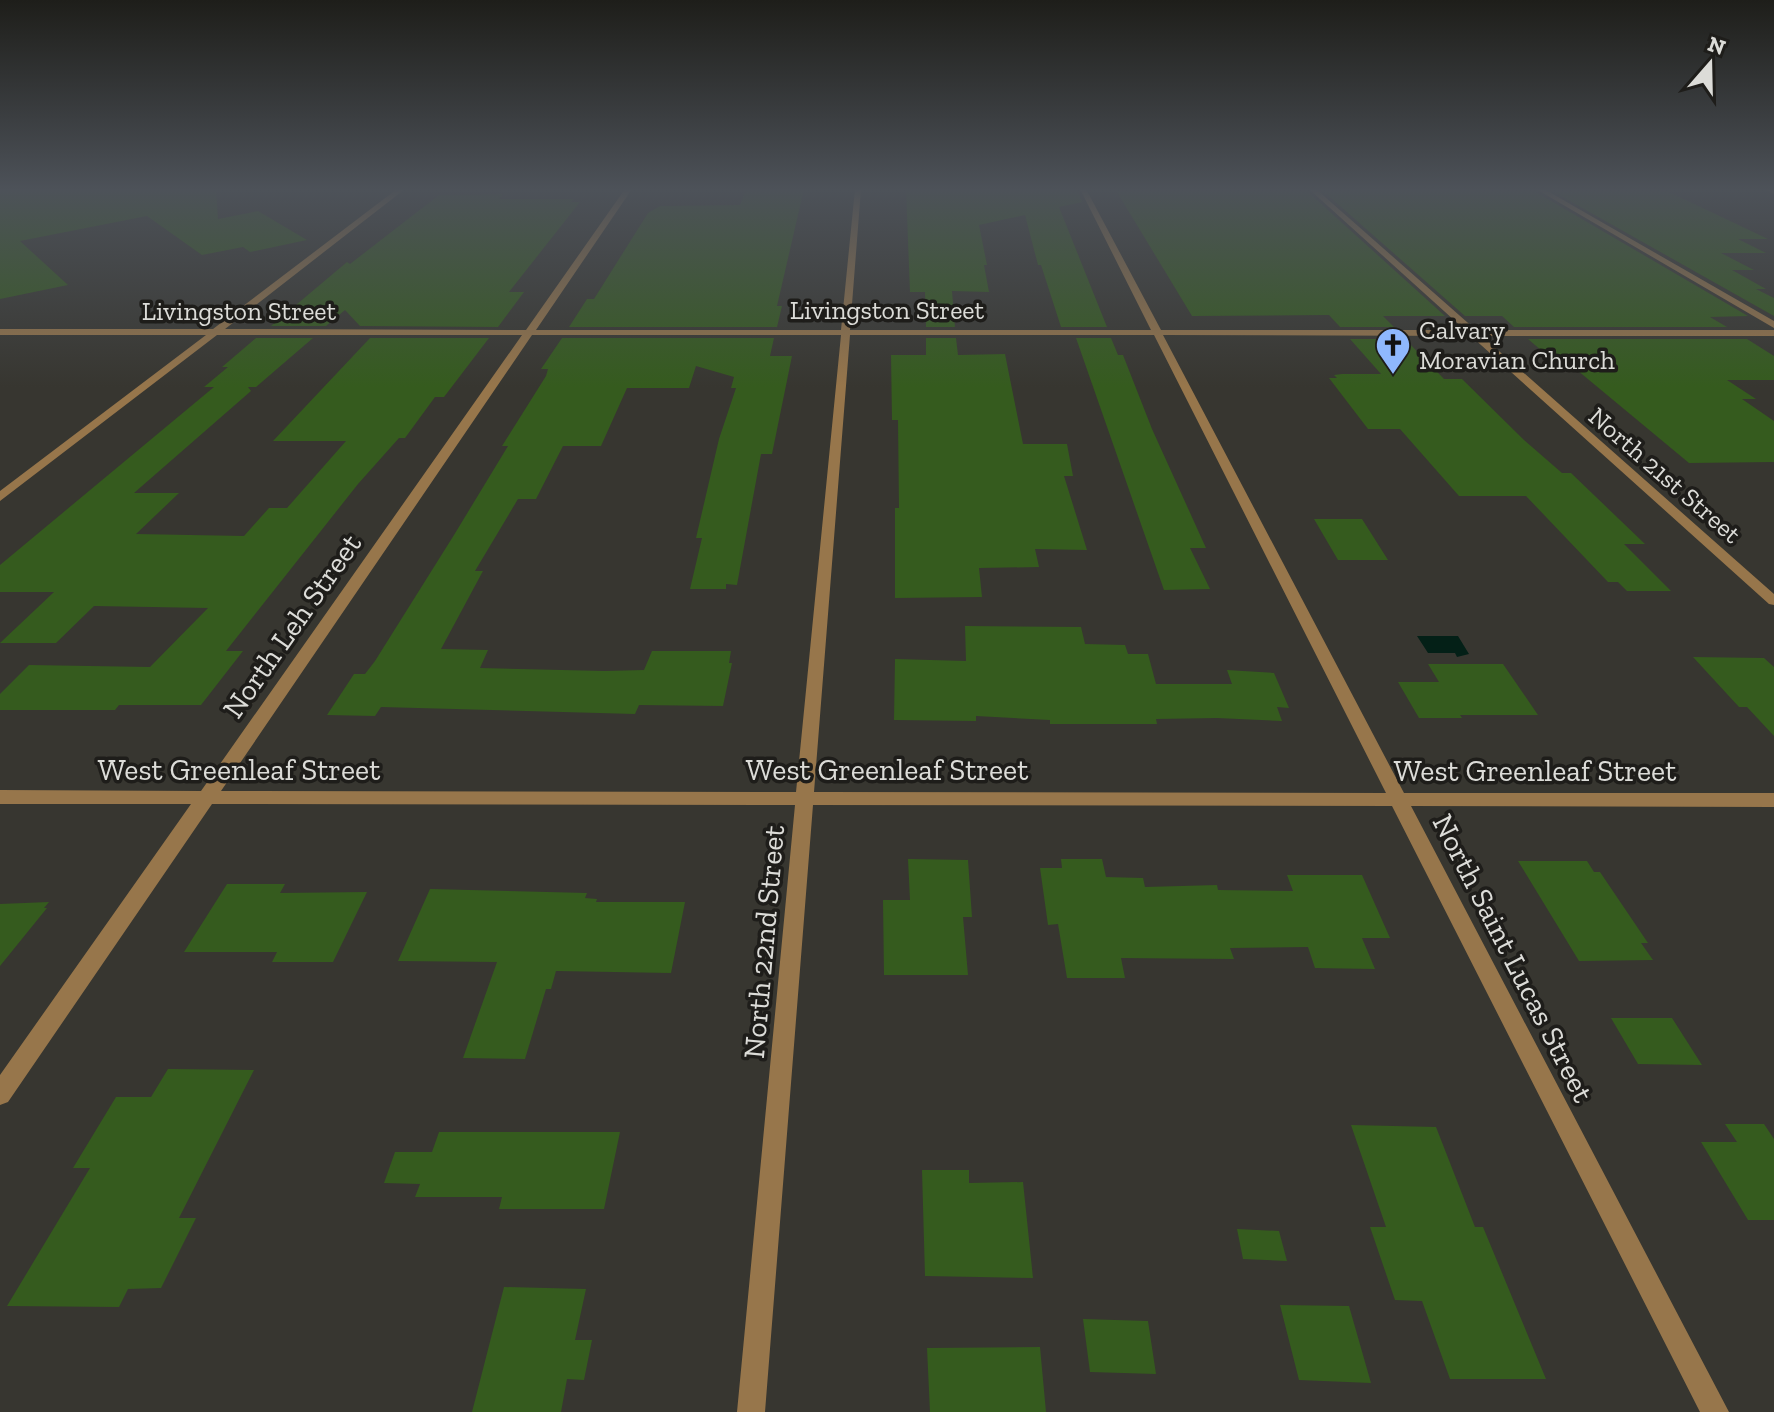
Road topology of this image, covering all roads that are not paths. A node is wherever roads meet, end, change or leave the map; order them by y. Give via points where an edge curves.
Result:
1 (317, 255) edge
2 (582, 255) edge
3 (851, 255) edge
4 (1117, 255) edge
5 (1385, 255) edge
6 (1653, 255) edge
7 (1774, 325) edge
8 (0, 332) edge
9 (843, 332) junction
10 (1157, 332) junction
11 (1470, 332) junction
12 (217, 333) junction
13 (527, 333) junction
14 (1774, 333) edge
15 (0, 497) edge
16 (1774, 601) edge
17 (0, 797) edge
18 (205, 798) junction
19 (805, 798) junction
20 (1400, 799) junction
21 (1774, 800) edge
22 (0, 1094) edge
23 (751, 1412) edge
24 (1715, 1412) edge

1 - 12 street
2 - 13 street, North Leh Street
3 - 9 street, North 22nd Street
4 - 10 street, North Saint Lucas Street
5 - 11 street, North 21st Street
6 - 7 street
8 - 12 street, Livingston Street
9 - 10 street, Livingston Street
9 - 13 street, Livingston Street
9 - 19 street, North 22nd Street
10 - 11 street, Livingston Street
10 - 20 street, North Saint Lucas Street
11 - 14 street, Livingston Street
11 - 16 street, North 21st Street
12 - 13 street, Livingston Street
12 - 15 street
13 - 18 street, North Leh Street
17 - 18 street, West Greenleaf Street
18 - 19 street, West Greenleaf Street
18 - 22 street, North Leh Street
19 - 20 street, West Greenleaf Street
19 - 23 street, North 22nd Street
20 - 21 street, West Greenleaf Street
20 - 24 street, North Saint Lucas Street

